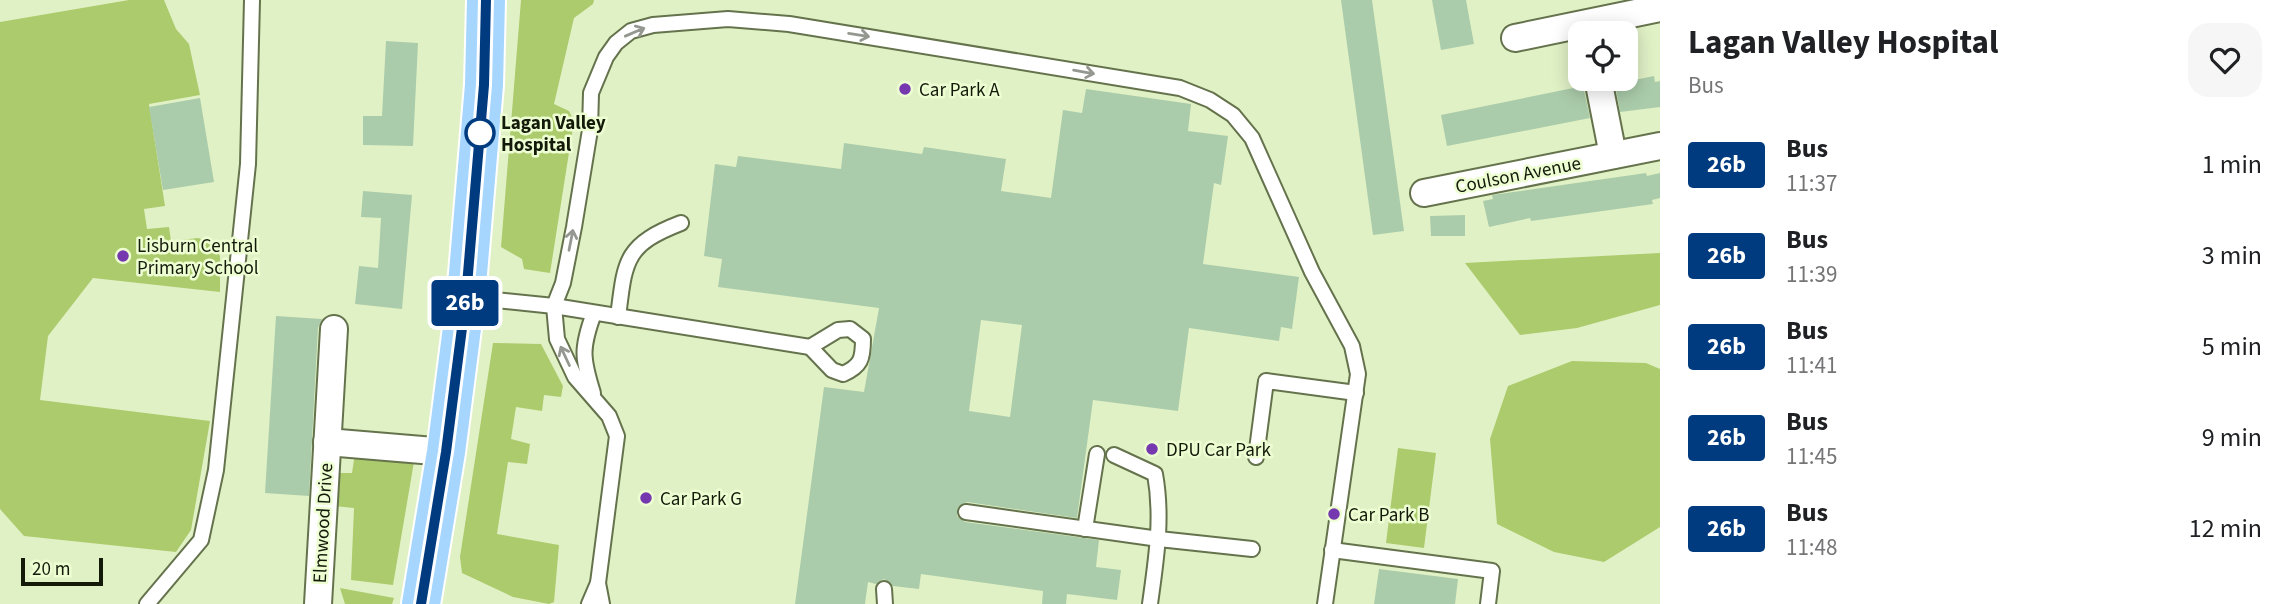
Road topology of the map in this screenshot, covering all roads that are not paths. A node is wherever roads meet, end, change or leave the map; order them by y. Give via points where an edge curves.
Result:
1 (252, 0) edge
2 (486, 0) edge
3 (1660, 8) edge
4 (1613, 21) edge
5 (1568, 31) edge
6 (1515, 38) dead end
7 (1600, 91) edge
8 (1660, 146) edge
9 (1613, 155) junction
10 (1423, 193) dead end
11 (681, 223) dead end
12 (466, 297) junction
13 (554, 306) junction
14 (594, 313) junction
15 (618, 317) junction
16 (334, 329) dead end
17 (810, 347) dead end
18 (1356, 393) junction
19 (594, 398) junction
20 (327, 442) junction
21 (446, 452) junction
22 (1097, 454) dead end
23 (1114, 455) dead end
24 (1256, 457) dead end
25 (966, 512) dead end
26 (1085, 528) junction
27 (1159, 539) junction
28 (1252, 549) dead end
29 (1332, 550) junction
30 (598, 583) junction
31 (147, 604) edge
32 (317, 604) edge
33 (421, 604) edge
34 (589, 604) edge
35 (602, 604) edge
36 (1150, 604) edge
37 (1325, 604) edge
38 (1488, 604) edge

1 - 31 lane via 248,164 216,470 201,540
2 - 12 highway via 484,85
3 - 4 street
5 - 6 street
7 - 9 street
8 - 9 street, Coulson Avenue
9 - 10 street, Coulson Avenue
11 - 15 lane via 645,239 631,254
12 - 13 lane
12 - 21 highway
13 - 14 lane
13 -> 18 lane via 574,227 590,130 591,93 616,43 631,31 653,25 728,19 789,24 1167,86 1210,100 1233,116 1267,166 1312,272 1352,346 1358,374
19 -> 13 lane via 575,377 557,339
14 - 15 lane
14 - 19 lane via 582,343 584,369
15 - 17 lane
16 - 20 street, Elmwood Drive
18 - 24 lane via 1266,381
18 - 29 lane
19 - 30 lane via 609,416 617,436
20 - 21 street, Elmwood Drive
20 - 32 street, Elmwood Drive
21 - 33 highway
22 - 26 lane
23 - 27 lane via 1155,474
25 - 26 lane
26 - 27 lane
27 - 28 lane
27 - 36 lane
29 - 37 lane
29 - 38 lane via 1492,571
30 - 34 lane
30 - 35 lane

